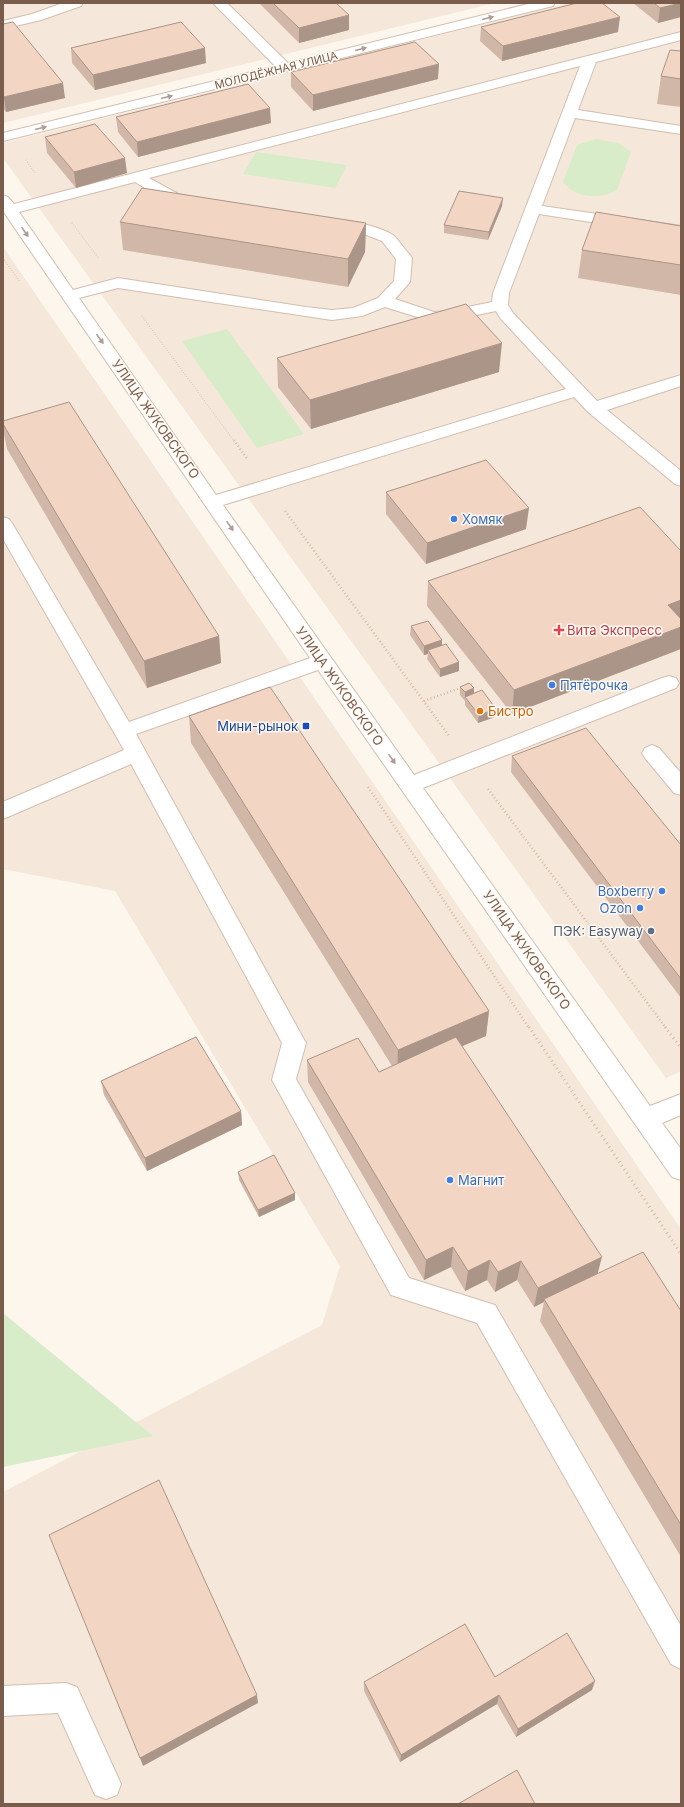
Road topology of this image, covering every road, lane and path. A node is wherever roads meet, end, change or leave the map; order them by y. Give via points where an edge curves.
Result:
1 (76, 3) edge
2 (220, 3) edge
3 (548, 3) edge
4 (20, 8) dead end
5 (29, 19) junction
6 (3, 25) edge
7 (681, 36) edge
8 (590, 59) junction
9 (285, 68) junction
10 (569, 113) junction
11 (681, 130) edge
12 (6, 136) edge
13 (136, 177) junction
14 (54, 198) junction
15 (209, 204) edge
16 (6, 205) edge
17 (533, 209) junction
18 (320, 221) edge
19 (681, 231) edge
20 (3, 258) edge
21 (118, 283) junction
22 (21, 284) dead end
23 (70, 296) junction
24 (384, 301) junction
25 (500, 305) junction
26 (681, 380) edge
27 (576, 391) junction
28 (594, 408) junction
29 (681, 480) edge
30 (267, 486) junction
31 (213, 502) junction
32 (3, 523) edge
33 (322, 661) junction
34 (669, 683) dead end
35 (473, 684) dead end
36 (424, 701) junction
37 (124, 731) junction
38 (136, 752) junction
39 (652, 753) dead end
40 (468, 762) junction
41 (366, 784) dead end
42 (410, 785) junction
43 (681, 788) edge
44 (3, 811) edge
45 (681, 1048) edge
46 (681, 1104) edge
47 (646, 1119) junction
48 (681, 1169) edge
49 (681, 1254) edge
50 (681, 1654) edge
51 (3, 1701) edge
52 (106, 1784) dead end

1 - 5 street
2 - 9 street
9 -> 3 street, МОЛОДЁЖНАЯ УЛИЦА
4 - 5 street
5 - 6 street
7 - 8 street
8 - 10 street
8 - 13 street
12 -> 9 street, МОЛОДЁЖНАЯ УЛИЦА
10 - 11 street
10 - 17 street
12 - 14 path
13 - 14 street
13 - 15 street via 178,200
14 - 16 street
14 - 21 path
16 -> 23 street, УЛИЦА ЖУКОВСКОГО
17 - 19 street
17 - 25 street via 500,293
18 - 24 street via 359,227 387,238 404,258 402,282
20 - 22 path
21 - 23 street
21 - 24 street via 332,315 356,313
21 - 30 path
23 -> 31 street, УЛИЦА ЖУКОВСКОГО
24 - 25 street via 433,316 448,316
25 - 27 street via 507,316
26 - 28 street
27 - 28 street
27 - 30 street
28 - 29 street
30 - 31 street
30 - 36 path
31 -> 33 street, УЛИЦА ЖУКОВСКОГО
32 - 37 street
33 - 37 street
33 -> 42 street, УЛИЦА ЖУКОВСКОГО
34 - 40 street
35 - 36 path
36 - 40 path
37 - 38 street
38 - 44 street
38 - 50 street via 294,1043 284,1080 400,1287 486,1314
39 - 43 street
40 - 42 street
40 - 45 path
41 - 49 path
42 - 47 street, УЛИЦА ЖУКОВСКОГО
46 - 47 street
47 - 48 street, УЛИЦА ЖУКОВСКОГО
51 - 52 street via 66,1698

